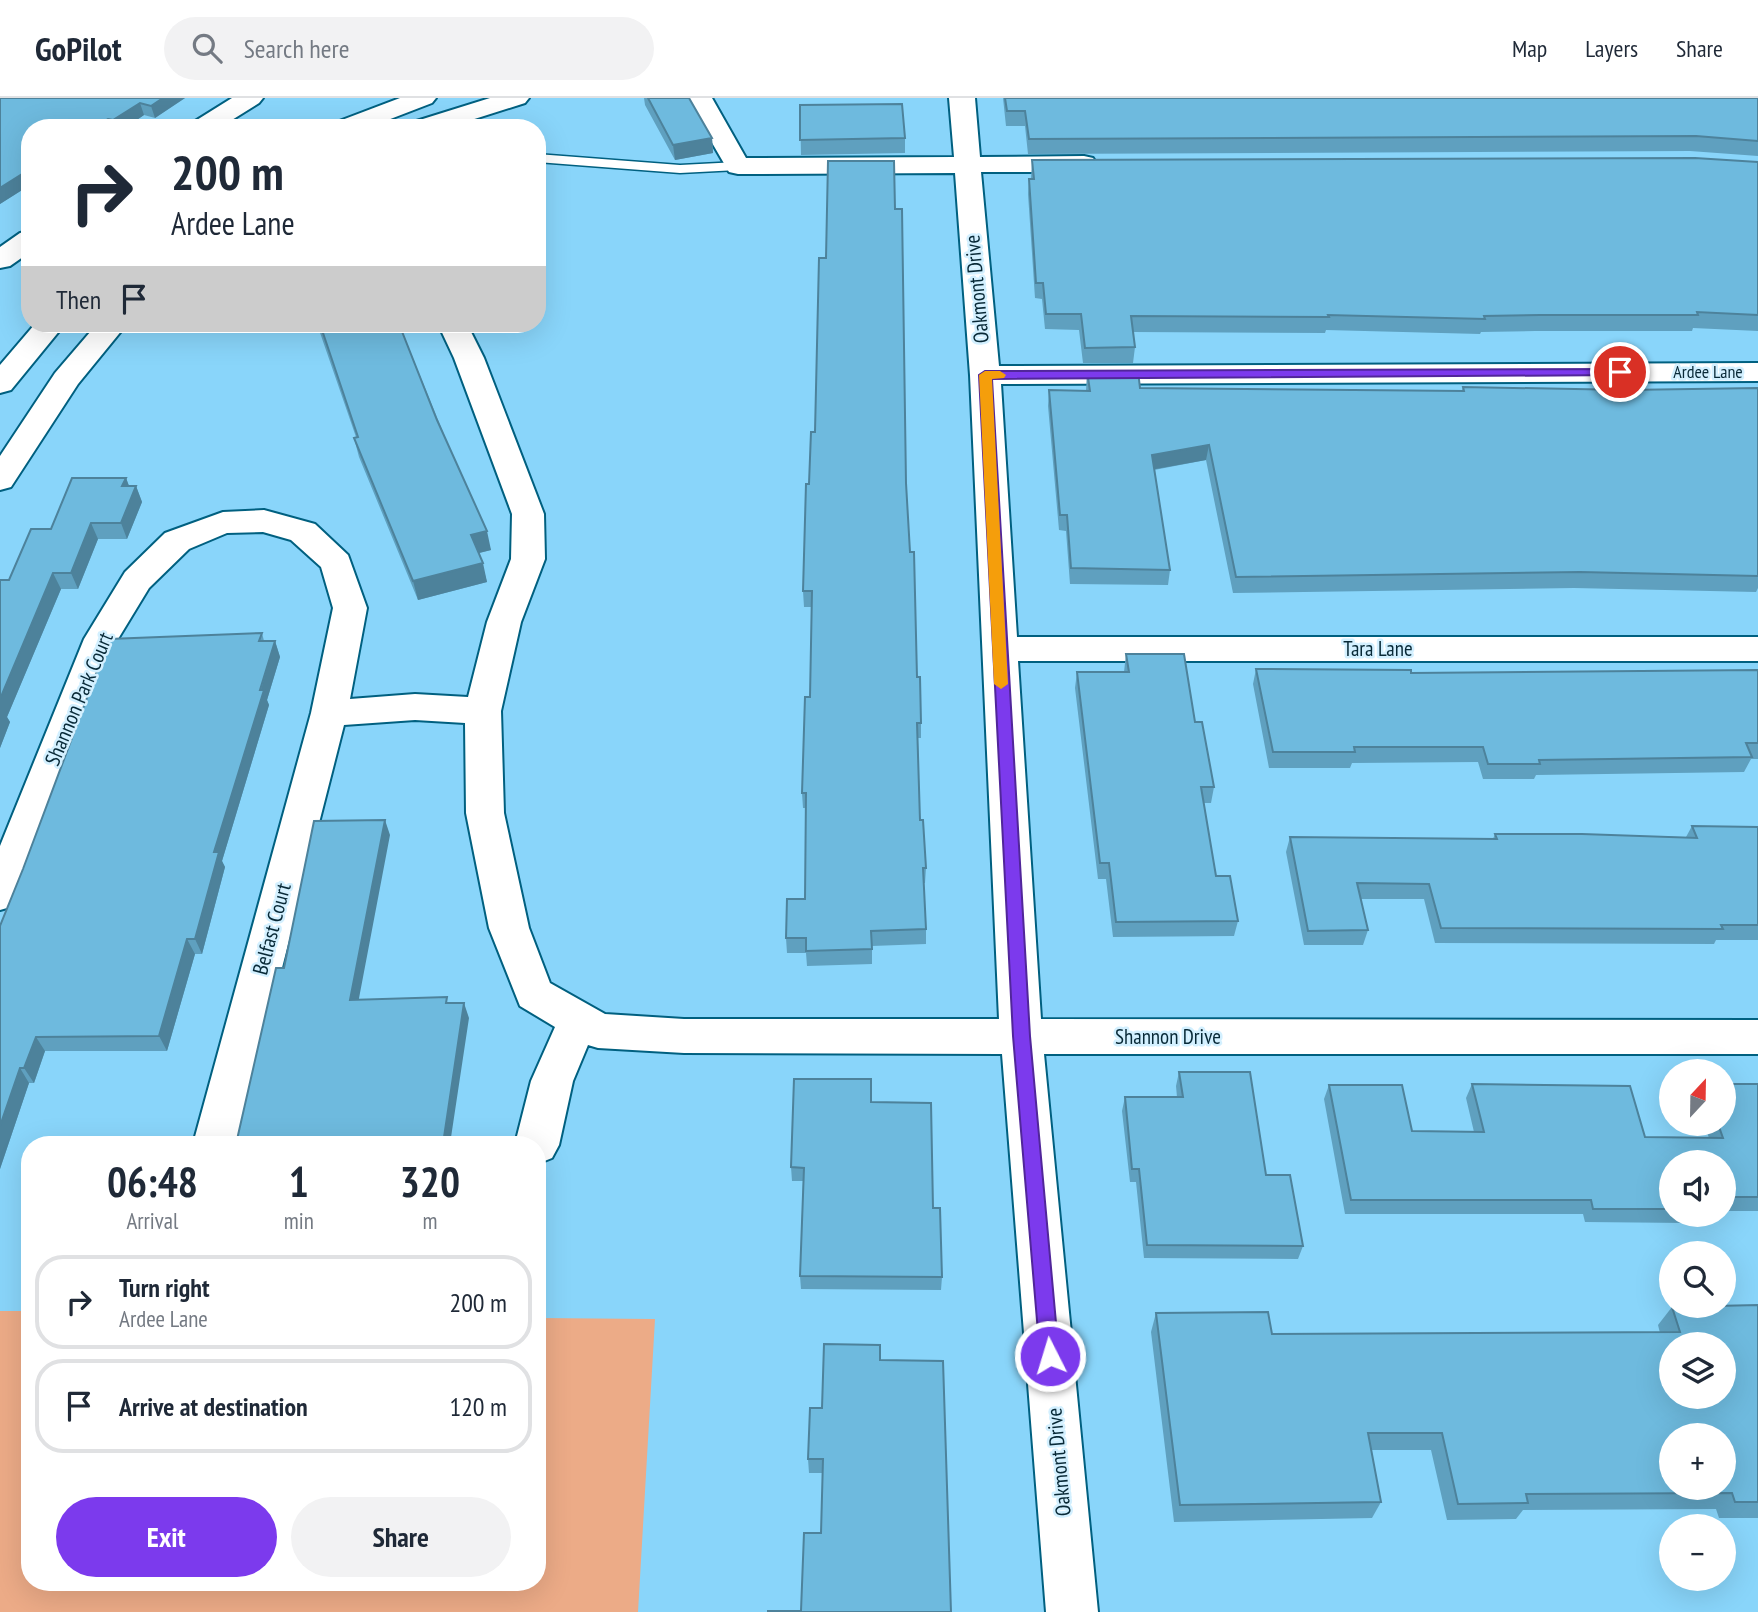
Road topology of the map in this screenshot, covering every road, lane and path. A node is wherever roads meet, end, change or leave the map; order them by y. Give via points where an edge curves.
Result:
1 (250, 98) edge
2 (423, 98) edge
3 (516, 98) edge
4 (699, 98) edge
5 (962, 98) edge
6 (216, 119) edge
7 (367, 119) edge
8 (448, 119) edge
9 (546, 159) edge
10 (1105, 164) edge
11 (966, 165) junction
12 (738, 166) junction
13 (21, 246) edge
14 (0, 260) edge
15 (42, 333) edge
16 (104, 333) edge
17 (457, 333) edge
18 (1758, 372) edge
19 (985, 375) junction
20 (0, 384) edge
21 (0, 480) edge
22 (999, 649) junction
23 (1758, 649) edge
24 (484, 711) junction
25 (329, 713) junction
26 (0, 895) edge
27 (580, 1021) junction
28 (1021, 1036) junction
29 (1758, 1037) edge
30 (217, 1136) edge
31 (538, 1136) edge
32 (1072, 1612) edge

1 - 6 street
2 - 7 street
3 - 8 street
4 - 12 street
5 - 11 street, Oakmont Drive
9 - 12 lane via 680,169
10 - 11 street
11 - 12 street
11 - 19 street, Oakmont Drive
13 - 14 street
15 - 20 street
16 - 21 street via 66,379
17 - 24 street via 528,514 528,559 504,622
18 - 19 street, Ardee Lane
19 - 22 street, Oakmont Drive
22 - 23 street, Tara Lane
22 - 28 street, Oakmont Drive
24 - 25 street via 415,707
24 - 27 street via 485,813 509,928 534,994
25 - 26 street, Shannon Park Court via 350,608 336,563 303,532 264,521 223,523 177,541 136,580 101,639
25 - 30 street, Belfast Court
27 - 28 street, Shannon Drive via 598,1031 684,1036
27 - 31 street via 561,1054 544,1101
28 - 29 street, Shannon Drive
28 - 32 street, Oakmont Drive

